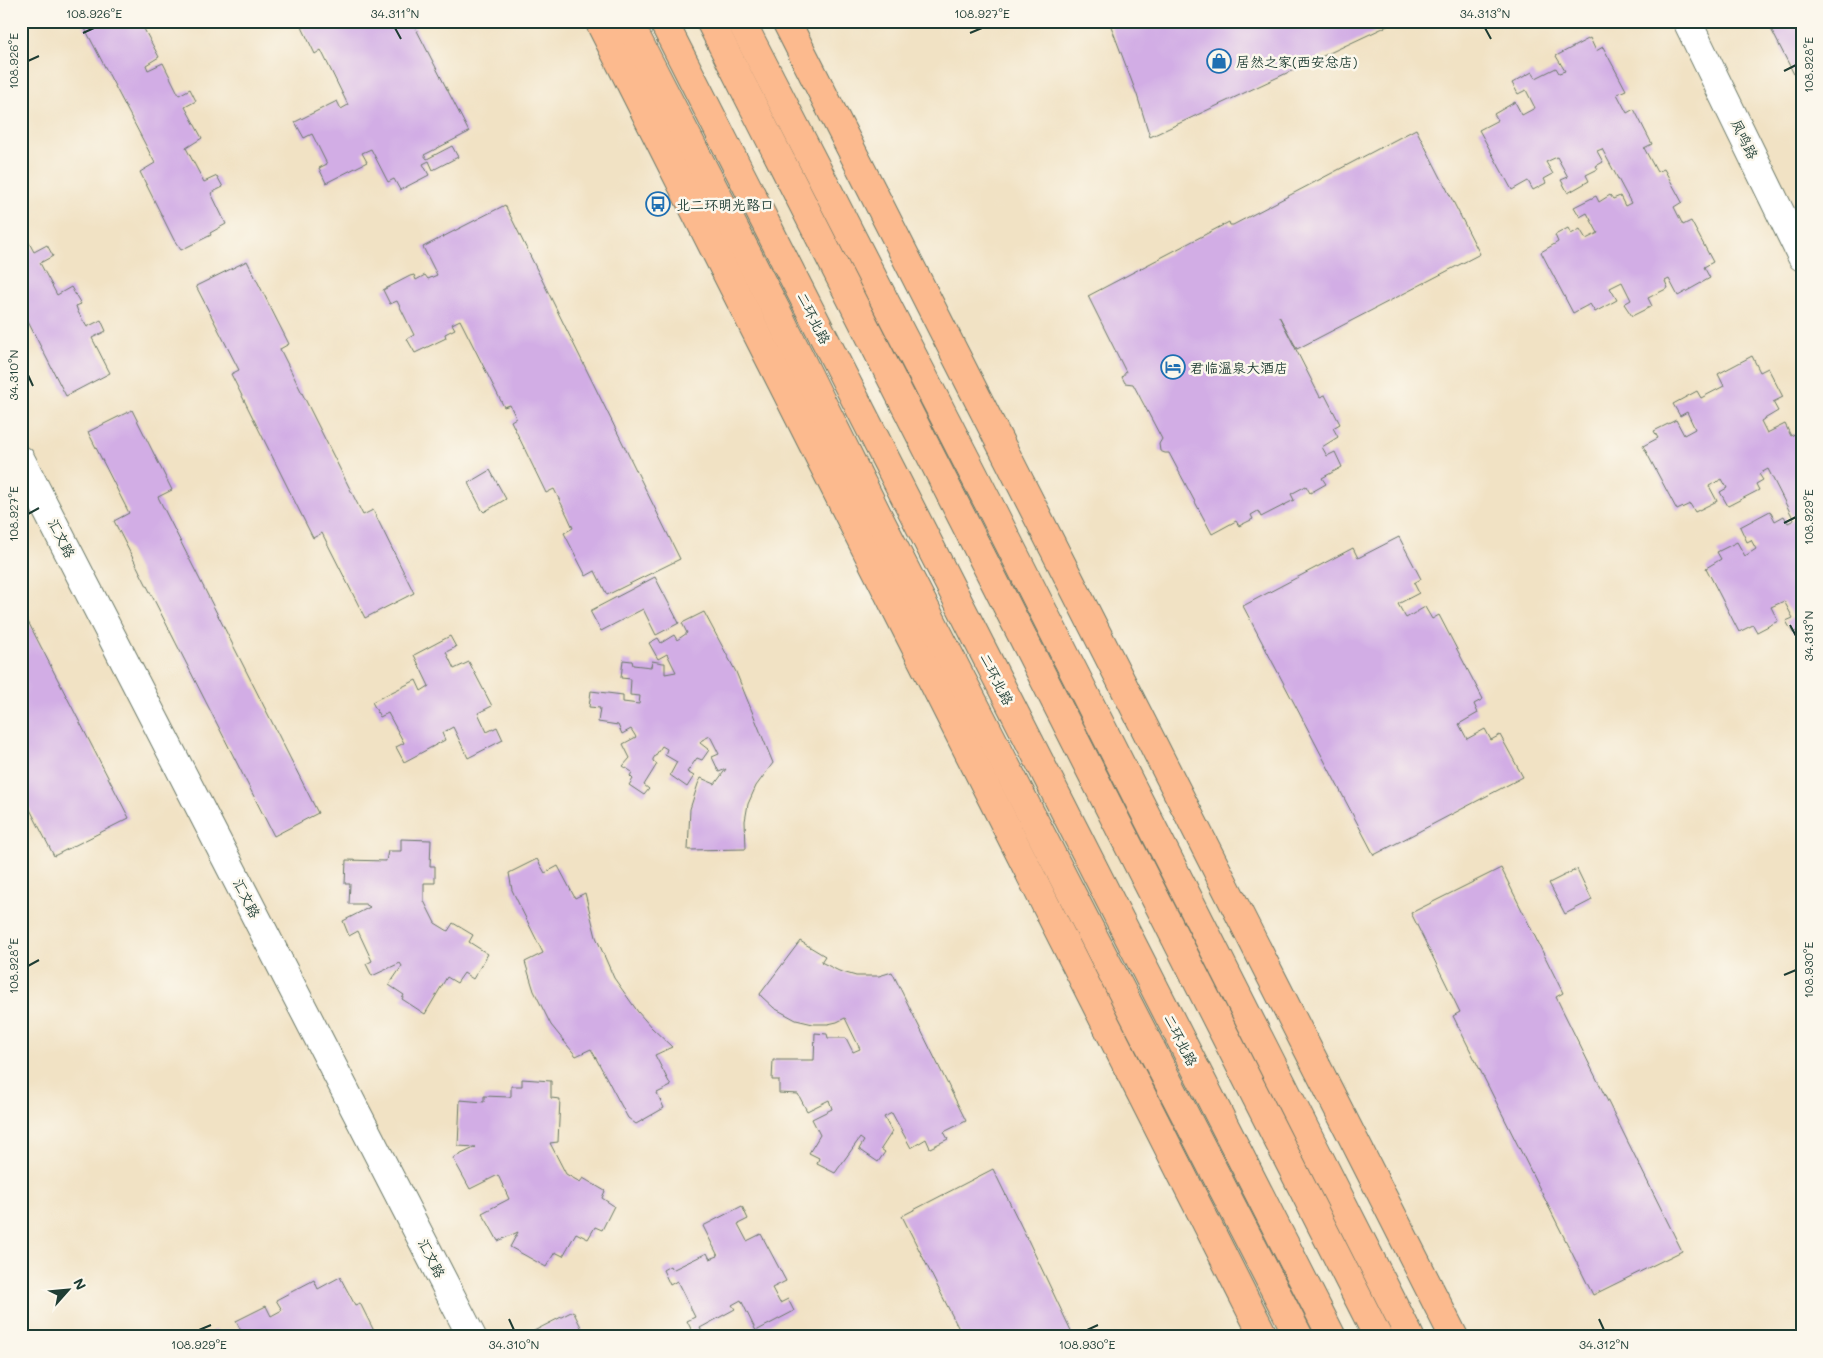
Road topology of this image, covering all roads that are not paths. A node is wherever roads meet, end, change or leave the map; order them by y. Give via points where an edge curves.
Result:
1 (599, 21) edge
2 (628, 21) edge
3 (663, 21) edge
4 (710, 21) edge
5 (741, 21) edge
6 (786, 21) edge
7 (1687, 21) edge
8 (1802, 257) edge
9 (778, 314) junction
10 (908, 414) junction
11 (870, 427) junction
12 (21, 460) edge
13 (992, 512) junction
14 (1036, 597) junction
15 (1064, 718) junction
16 (1119, 918) junction
17 (1173, 1091) junction
18 (472, 1337) edge
19 (1264, 1337) edge
20 (1299, 1337) edge
21 (1332, 1337) edge
22 (1378, 1337) edge
23 (1410, 1337) edge
24 (1454, 1337) edge

1 - 19 main road
2 - 9 main road
3 - 11 main road, 二环北路
4 - 10 main road
5 - 13 main road
6 - 24 main road
7 - 8 street, 凤鸣路
9 - 11 main road
9 - 17 main road
10 - 13 main road
10 - 15 main road
11 - 16 main road, 二环北路
12 - 18 street, 汇文路
13 - 14 main road
14 - 15 main road
14 - 23 main road
15 - 22 main road
16 - 17 main road
16 - 21 main road, 二环北路
17 - 20 main road

